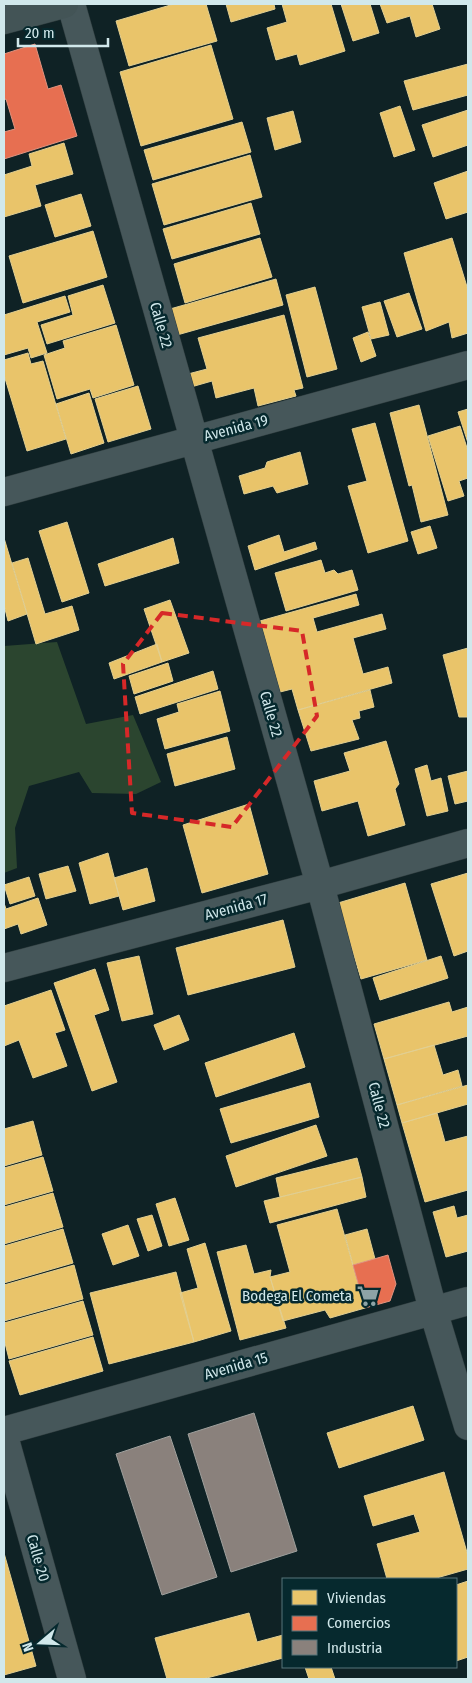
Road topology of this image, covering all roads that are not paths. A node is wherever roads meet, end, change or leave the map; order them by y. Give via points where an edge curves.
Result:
1 (64, 4) edge
2 (70, 4) edge
3 (4, 20) edge
4 (468, 366) edge
5 (193, 439) junction
6 (4, 492) edge
7 (468, 844) edge
8 (320, 885) junction
9 (4, 968) edge
10 (468, 1301) edge
11 (433, 1310) junction
12 (468, 1426) edge
13 (4, 1431) edge
14 (4, 1436) edge
15 (72, 1679) edge

1 - 3 main road
2 - 5 street, Calle 22
4 - 5 street, Avenida 19
5 - 6 street, Avenida 19
5 - 8 street, Calle 22
7 - 8 street, Avenida 17
8 - 9 street, Avenida 17
8 - 11 street, Calle 22
10 - 11 street, Avenida 15
11 - 12 street, Calle 22
11 - 13 street, Avenida 15
14 - 15 street, Calle 20

